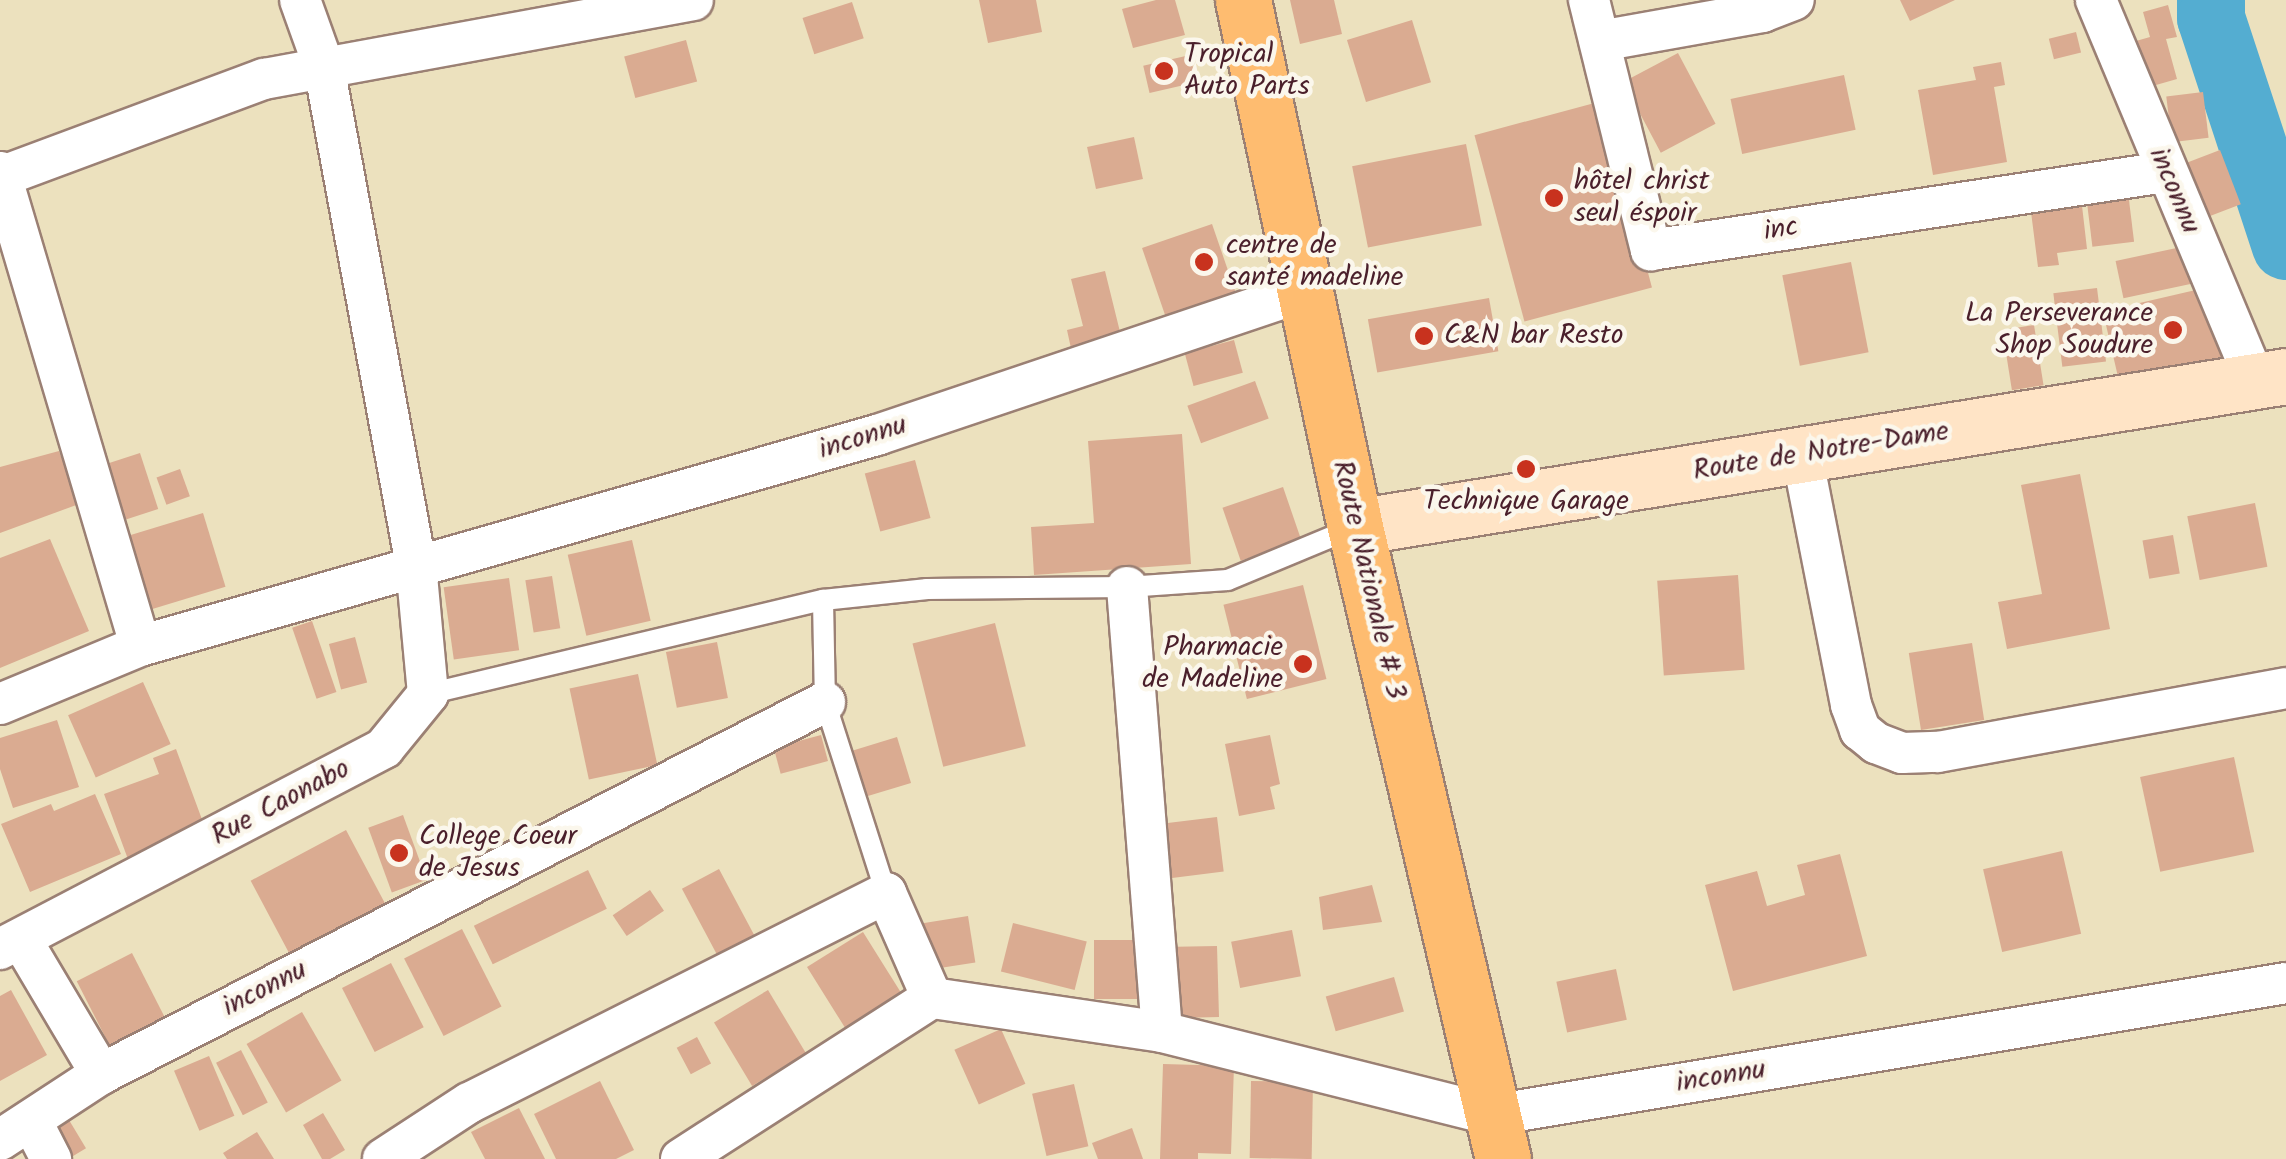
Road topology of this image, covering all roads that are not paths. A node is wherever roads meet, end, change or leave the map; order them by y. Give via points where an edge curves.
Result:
1 (300, 0) edge
2 (693, 0) edge
3 (1243, 0) edge
4 (1590, 0) edge
5 (1794, 0) edge
6 (2096, 0) edge
7 (1600, 41) junction
8 (324, 67) junction
9 (2165, 172) junction
10 (0, 175) edge
11 (1303, 292) junction
12 (2270, 378) edge
13 (1802, 454) junction
14 (1355, 527) junction
15 (416, 564) junction
16 (1127, 588) junction
17 (822, 600) junction
18 (140, 646) junction
19 (2286, 688) edge
20 (428, 694) junction
21 (824, 702) junction
22 (0, 704) edge
23 (886, 893) junction
24 (11, 945) edge
25 (2286, 982) edge
26 (932, 998) junction
27 (1162, 1032) junction
28 (100, 1074) junction
29 (16, 1131) edge
30 (1498, 1137) edge
31 (51, 1159) edge
32 (383, 1159) edge
33 (681, 1159) edge

1 - 8 street
2 - 8 street
3 - 11 main road, Route Nationale # 3
4 - 7 street, inc
5 - 7 street via 1762,12
6 - 9 street, inconnu
7 - 9 street, inc via 1652,250
8 - 10 street via 264,79
8 - 15 street
9 - 12 street, inconnu
10 - 18 street
11 - 14 main road, Route Nationale # 3
11 - 15 street, inconnu via 876,435
12 - 13 street, Route de Notre-Dame
13 - 14 street, Route de Notre-Dame
13 - 19 street via 1851,704 1860,730 1876,743 1902,753 1938,752
14 - 16 lane via 1228,580
14 - 30 main road, Route Nationale # 3
15 - 18 street, inconnu
15 - 20 street
16 - 17 lane via 926,590
16 - 27 street
17 - 20 lane
17 - 21 lane
18 - 22 street, inconnu
20 - 24 street, Rue Caonabo via 384,748
21 - 23 lane
21 - 28 street, inconnu
23 - 26 street
23 - 32 street via 469,1103
24 - 28 street
25 - 30 street, inconnu
26 - 27 street, inconnu
26 - 33 street
27 - 30 street, inconnu
28 - 29 street, inconnu
29 - 31 street, inconnu

